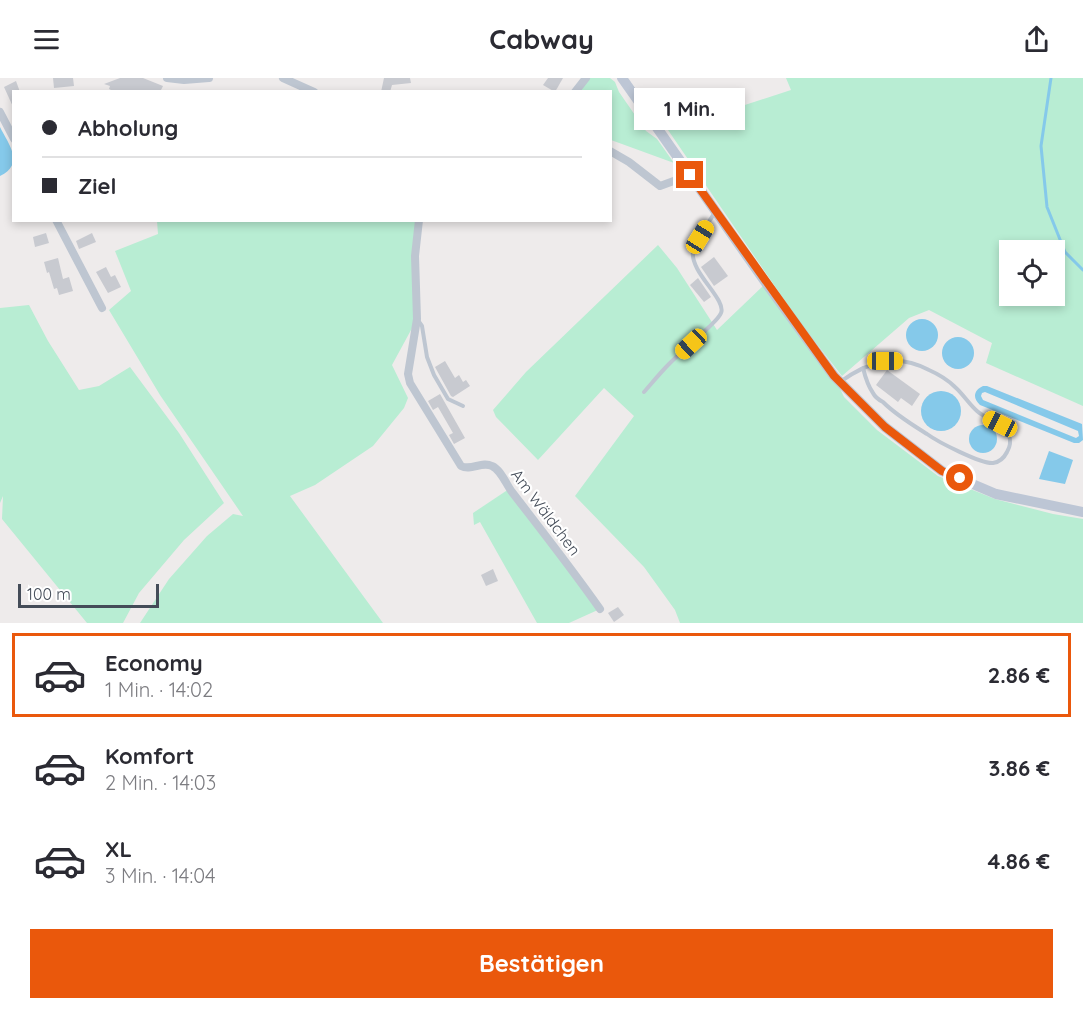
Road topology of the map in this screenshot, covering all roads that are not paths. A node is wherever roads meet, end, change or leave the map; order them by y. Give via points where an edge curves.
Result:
1 (167, 78) edge
2 (203, 78) edge
3 (209, 78) edge
4 (284, 78) edge
5 (586, 78) edge
6 (622, 78) edge
7 (304, 82) edge
8 (577, 90) edge
9 (0, 112) edge
10 (12, 135) edge
11 (612, 152) edge
12 (690, 175) junction
13 (716, 212) junction
14 (57, 222) edge
15 (419, 222) edge
16 (102, 308) dead end
17 (417, 319) junction
18 (863, 368) junction
19 (840, 382) junction
20 (644, 392) dead end
21 (463, 406) dead end
22 (1083, 512) edge
23 (600, 609) dead end

1 - 2 street
2 - 3 street
4 - 7 street
5 - 8 street
6 - 12 main road
9 - 10 street
11 - 12 street via 660,186
12 - 13 main road
13 - 19 main road
13 - 20 lane via 693,253 698,272 719,300 722,313
14 - 16 street
15 - 17 street, Am Wäldchen via 415,256
17 - 21 lane via 434,375 448,399
17 - 23 street, Am Wäldchen via 410,383 461,466 466,469 488,465 497,470
18 - 18 lane via 885,361 903,361 938,374 976,411 1008,432 1009,449 1003,459 993,463 982,461 936,440 895,414 873,394
18 - 19 lane
19 - 22 main road via 885,427 942,471 996,494

